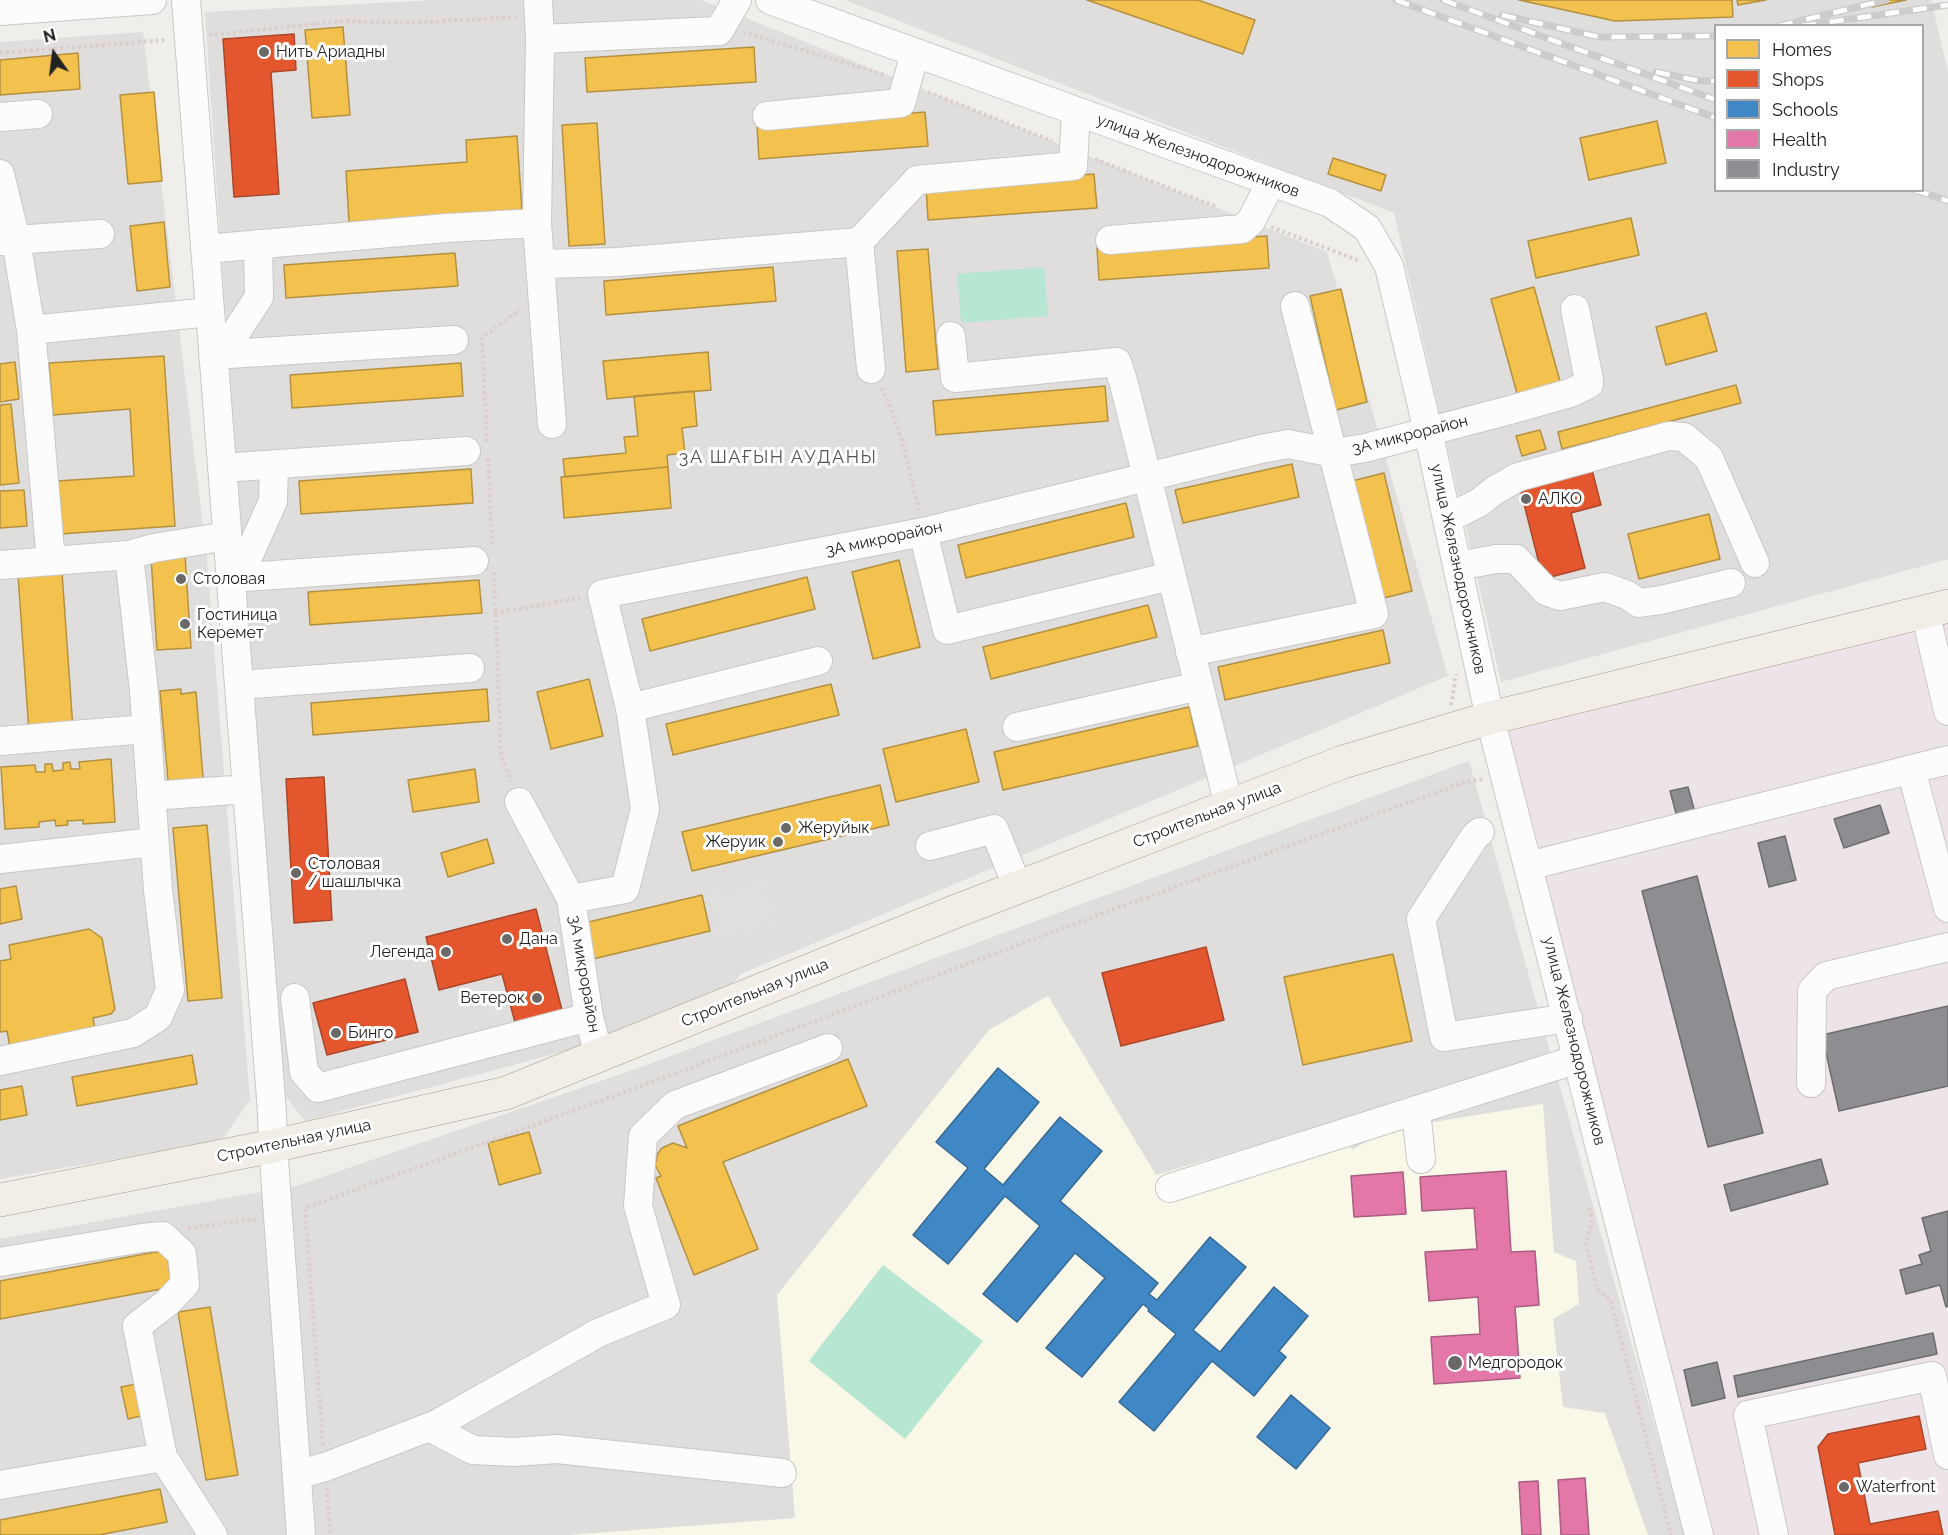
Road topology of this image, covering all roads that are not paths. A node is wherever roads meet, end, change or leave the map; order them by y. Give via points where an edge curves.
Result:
1 (152, 0) edge
2 (186, 0) edge
3 (737, 0) edge
4 (770, 0) edge
5 (0, 11) edge
6 (539, 18) edge
7 (915, 53) junction
8 (1076, 111) junction
9 (38, 114) dead end
10 (766, 116) dead end
11 (0, 117) edge
12 (0, 174) edge
13 (1271, 182) junction
14 (537, 223) junction
15 (100, 234) dead end
16 (1110, 240) dead end
17 (8, 241) edge
18 (859, 242) junction
19 (258, 244) junction
20 (205, 249) junction
21 (540, 264) junction
22 (1295, 306) dead end
23 (1575, 309) dead end
24 (210, 312) junction
25 (31, 330) junction
26 (951, 336) dead end
27 (454, 340) dead end
28 (217, 355) junction
29 (871, 369) road end
30 (552, 424) dead end
31 (1428, 430) junction
32 (466, 451) dead end
33 (1334, 453) junction
34 (274, 465) junction
35 (222, 468) junction
36 (1146, 476) junction
37 (1448, 519) junction
38 (923, 532) junction
39 (227, 536) junction
40 (129, 555) junction
41 (487, 560) road end
42 (51, 561) junction
43 (1755, 563) dead end
44 (0, 565) edge
45 (1458, 566) junction
46 (1172, 576) junction
47 (235, 577) junction
48 (1731, 583) dead end
49 (1936, 609) edge
50 (1190, 652) junction
51 (818, 661) dead end
52 (471, 668) dead end
53 (239, 685) junction
54 (1199, 686) junction
55 (630, 708) junction
56 (1948, 711) edge
57 (1490, 717) junction
58 (1017, 727) dead end
59 (146, 729) junction
60 (0, 741) edge
61 (1948, 760) edge
62 (1911, 769) junction
63 (247, 789) junction
64 (151, 796) junction
65 (519, 802) road end
66 (1229, 806) junction
67 (1480, 832) dead end
68 (154, 842) junction
69 (930, 846) dead end
70 (0, 859) edge
71 (1528, 866) junction
72 (1018, 888) junction
73 (571, 899) junction
74 (1948, 908) edge
75 (1948, 947) edge
76 (295, 998) dead end
77 (589, 1017) junction
78 (1568, 1018) junction
79 (828, 1048) dead end
80 (599, 1056) junction
81 (1578, 1059) junction
82 (0, 1061) edge
83 (1811, 1083) dead end
84 (1416, 1110) junction
85 (273, 1146) junction
86 (1421, 1159) dead end
87 (1170, 1188) dead end
88 (0, 1200) edge
89 (0, 1262) edge
90 (429, 1427) junction
91 (1948, 1455) edge
92 (163, 1457) junction
93 (782, 1473) dead end
94 (297, 1475) junction
95 (0, 1485) edge
96 (213, 1535) edge
97 (301, 1535) edge
98 (1699, 1535) edge
99 (1773, 1535) edge

1 - 5 street
2 - 20 street
3 - 6 street via 719,32
4 - 7 street, улица Железнодорожников
6 - 14 street
7 - 8 street, улица Железнодорожников
7 - 10 street via 901,103
8 - 13 street, улица Железнодорожников
8 - 18 street via 1073,166 917,180
9 - 11 street
12 - 17 street
13 - 16 street via 1247,226 1235,231
13 - 31 street, улица Железнодорожников via 1330,203 1367,228 1389,266
14 - 19 street
14 - 21 street
15 - 17 street
17 - 25 street
18 - 21 street via 618,262
18 - 29 street
19 - 20 street
19 - 28 street via 259,297
20 - 24 street
21 - 30 street
22 - 33 street
23 - 31 street, 3А микрорайон via 1589,384 1510,410
24 - 25 street
24 - 28 street
25 - 42 street
26 - 36 street via 955,378 1117,362
27 - 28 street
28 - 35 street
31 - 33 street, 3А микрорайон
31 - 37 street, улица Железнодорожников
32 - 34 street
33 - 36 street, 3А микрорайон via 1288,444
33 - 50 street via 1374,614
34 - 35 street
34 - 47 street via 273,501
35 - 39 street
36 - 38 street, 3А микрорайон
36 - 46 street
37 - 43 street via 1518,477 1669,436 1684,437 1709,458
37 - 45 street, улица Железнодорожников
38 - 46 street via 947,630
38 - 55 street, 3А микрорайон via 602,594
39 - 40 street
39 - 47 street
40 - 42 street
40 - 59 street
41 - 47 street
42 - 44 street
45 - 48 street via 1516,559 1546,591 1560,596 1605,587 1639,603
45 - 57 street, улица Железнодорожников
46 - 50 street
47 - 53 street
49 - 56 street
49 - 57 main road, Строительная улица
50 - 54 street
51 - 55 street
52 - 53 street
53 - 63 street
54 - 58 street
54 - 66 street
55 - 73 street, 3А микрорайон via 645,809 625,889
57 - 66 main road, Строительная улица via 1343,762
57 - 71 street, улица Железнодорожников
59 - 60 street
59 - 64 street
61 - 62 street
62 - 71 street
62 - 74 street
63 - 64 street
63 - 85 street
64 - 68 street
65 - 73 street
66 - 72 main road, Строительная улица
67 - 78 street via 1421,919 1444,1037
68 - 70 street
68 - 82 street via 170,990 158,1017 133,1032
69 - 72 street via 994,829
71 - 78 street, улица Железнодорожников
72 - 80 main road, Строительная улица
73 - 77 street, 3А микрорайон
75 - 83 street via 1826,976 1812,991
76 - 77 street via 304,1072 318,1088
77 - 80 street, 3А микрорайон
78 - 81 street, улица Железнодорожников
79 - 90 street via 675,1105 643,1136 638,1206 666,1305 598,1333
80 - 85 main road, Строительная улица via 507,1094
81 - 84 street
81 - 98 street, улица Железнодорожников
84 - 86 street
84 - 87 street
85 - 88 main road, Строительная улица
85 - 94 street
89 - 92 street via 163,1236 182,1254 185,1284 137,1326
90 - 93 street via 473,1450 557,1449
90 - 94 street
91 - 99 street via 1932,1376 1748,1415
92 - 95 street
92 - 96 street
94 - 97 street

